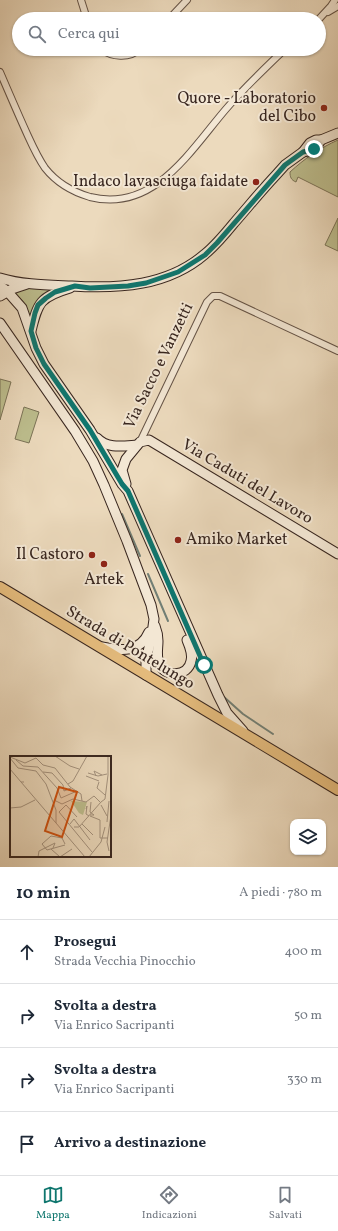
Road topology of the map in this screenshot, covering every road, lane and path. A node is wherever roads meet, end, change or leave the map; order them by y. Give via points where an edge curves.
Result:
1 (82, 0) edge
2 (187, 0) edge
3 (333, 2) edge
4 (338, 6) edge
5 (85, 12) edge
6 (176, 12) edge
7 (325, 12) edge
8 (326, 14) edge
9 (277, 56) edge
10 (0, 72) edge
11 (338, 133) edge
12 (0, 278) edge
13 (30, 283) junction
14 (75, 286) junction
15 (2, 291) edge
16 (0, 323) edge
17 (31, 331) junction
18 (338, 351) edge
19 (90, 430) junction
20 (138, 443) junction
21 (128, 491) junction
22 (338, 554) edge
23 (0, 587) edge
24 (154, 619) junction
25 (184, 619) junction
26 (100, 647) junction
27 (146, 675) junction
28 (245, 734) junction
29 (338, 790) edge

1 - 5 street
2 - 6 street
3 - 7 street
4 - 8 street
9 - 10 street via 258,74 159,184 144,192 117,199 95,198 69,189 46,168 36,154
11 - 14 street via 321,140 319,146 303,152 285,165 217,243 205,255 178,272 128,286
12 - 13 street
13 - 14 street
13 - 15 street
14 - 17 street via 55,292 38,305
15 - 17 street via 22,308
16 - 24 street via 93,460 140,572 152,605
17 - 19 street via 44,364
18 - 20 street, Via Sacco e Vanzetti via 220,296 213,296 207,302
19 - 20 street, Via Sacco e Vanzetti via 100,441 108,445
19 - 21 street
20 - 21 street, Via Sacco e Vanzetti via 123,466
20 - 22 street, Via Caduti del Lavoro via 148,440
21 - 25 street
23 - 26 main road, Strada di Pontelungo
24 - 25 street via 159,664 172,674 186,671 192,660 184,632
24 - 26 street via 146,639 137,646 127,650
24 - 27 street
25 - 28 street via 227,713
26 - 27 main road, Strada di Pontelungo
27 - 28 main road, Strada di Pontelungo
28 - 29 main road, Strada di Pontelungo

